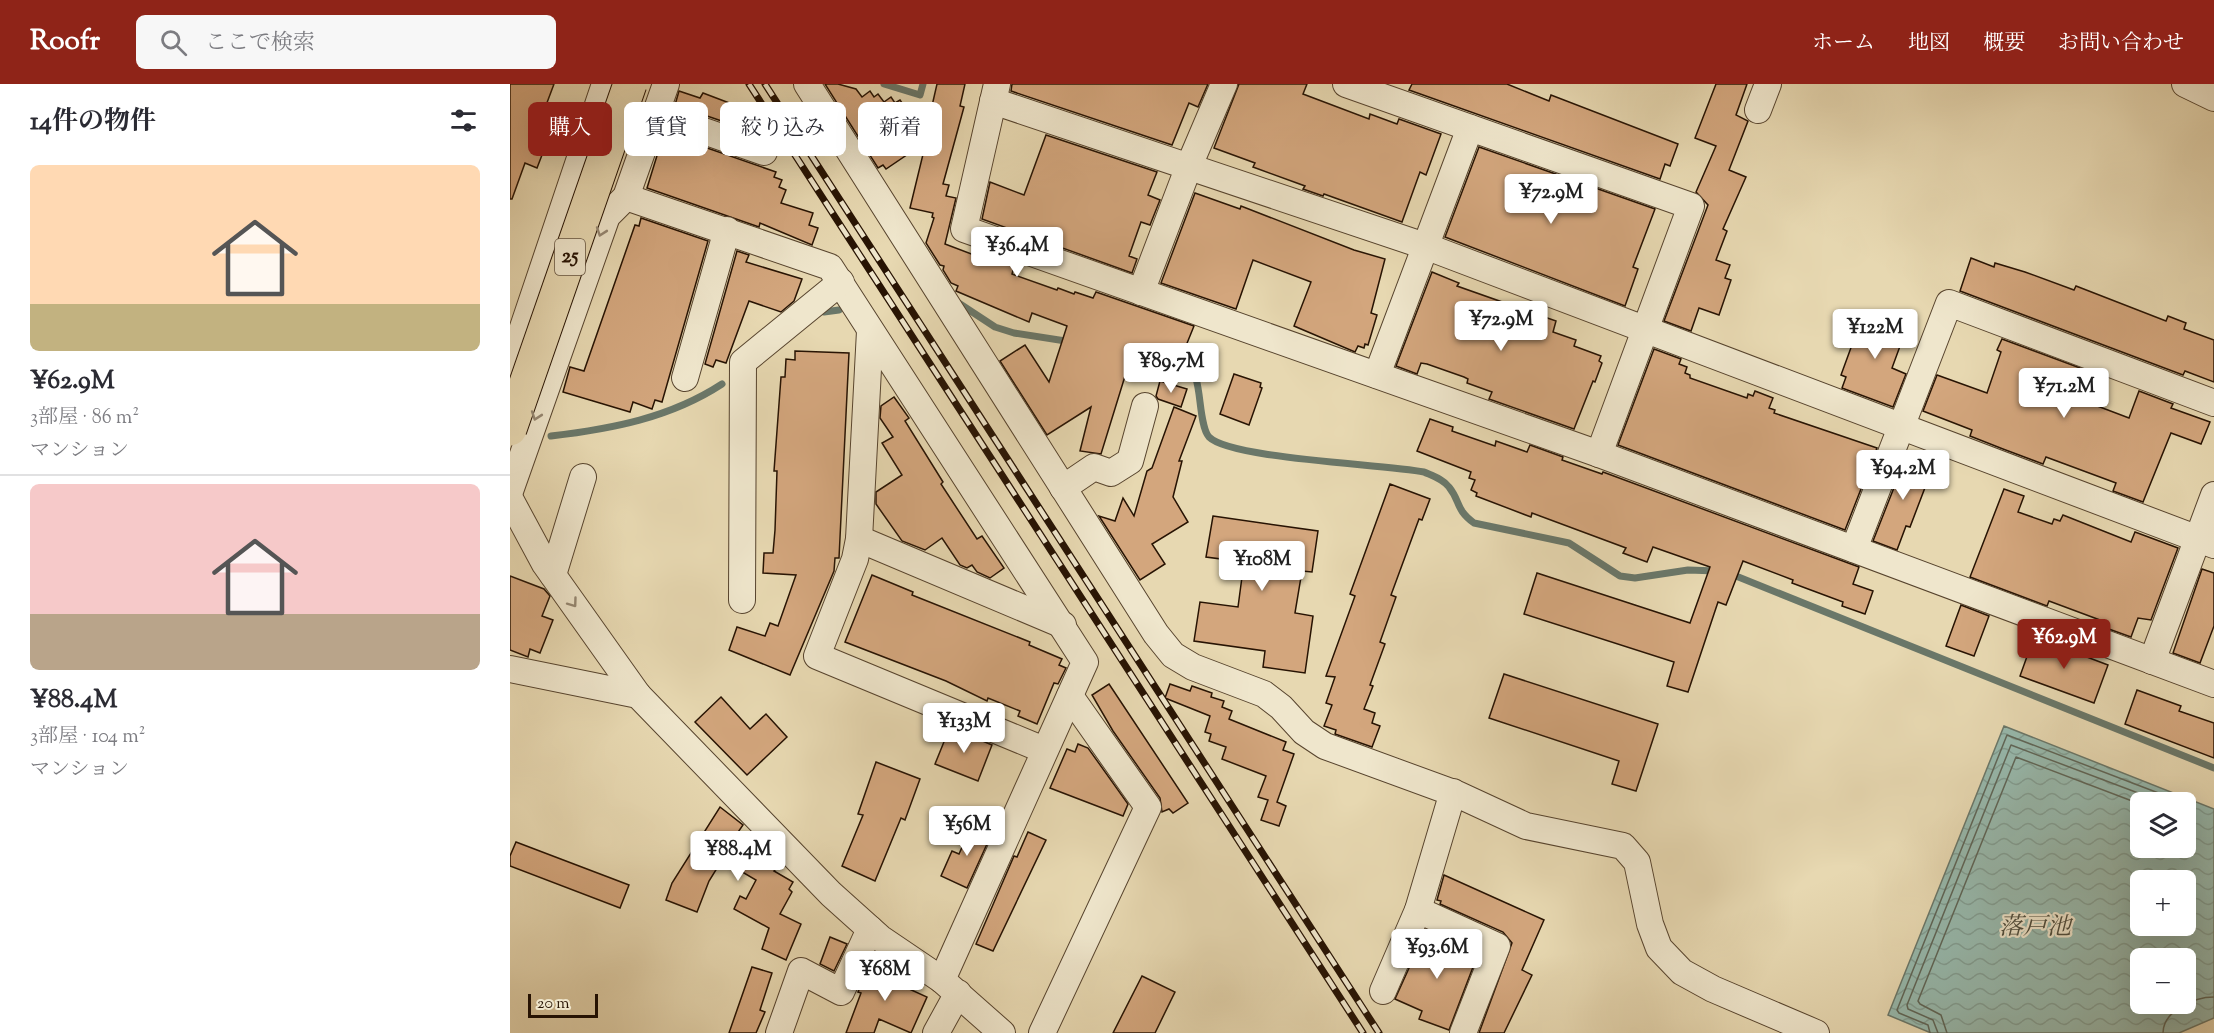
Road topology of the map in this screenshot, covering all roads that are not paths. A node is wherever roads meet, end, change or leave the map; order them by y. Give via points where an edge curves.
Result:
1 (605, 84) edge
2 (630, 84) edge
3 (666, 84) edge
4 (807, 84) edge
5 (1224, 84) edge
6 (1346, 84) edge
7 (1768, 84) edge
8 (2185, 84) edge
9 (995, 93) edge
10 (2214, 98) edge
11 (659, 102) edge
12 (1758, 110) dead end
13 (1470, 128) junction
14 (640, 156) edge
15 (1189, 166) junction
16 (626, 197) junction
17 (727, 230) junction
18 (1425, 246) junction
19 (542, 276) junction
20 (841, 282) junction
21 (581, 290) junction
22 (1141, 292) junction
23 (1643, 330) junction
24 (870, 331) junction
25 (510, 366) edge
26 (1377, 375) junction
27 (685, 378) dead end
28 (2214, 404) edge
29 (1145, 406) dead end
30 (1900, 428) junction
31 (510, 429) edge
32 (1599, 454) junction
33 (583, 477) dead end
34 (1063, 488) junction
35 (510, 490) edge
36 (2214, 495) edge
37 (510, 499) edge
38 (859, 539) junction
39 (2206, 542) edge
40 (1854, 549) junction
41 (556, 566) junction
42 (742, 600) dead end
43 (1063, 625) junction
44 (2152, 661) junction
45 (510, 669) edge
46 (2214, 684) edge
47 (638, 694) junction
48 (1070, 696) junction
49 (1044, 750) junction
50 (1453, 792) junction
51 (1418, 910) junction
52 (870, 929) junction
53 (948, 980) junction
54 (1383, 990) dead end
55 (779, 1033) edge
56 (936, 1033) edge
57 (1002, 1033) edge
58 (1042, 1033) edge
59 (1463, 1033) edge
60 (1816, 1033) edge

1 - 19 street
2 - 31 highway, 25, bridge
3 - 11 street
4 - 34 street
5 - 15 street
6 - 13 street
7 - 12 street
8 - 10 street
9 - 15 street
9 - 22 street via 964,228
13 - 18 street
13 - 23 street via 1691,206
14 - 16 street
15 - 18 street
15 - 22 street
16 - 17 street
16 -> 21 street via 607,216
17 - 20 street via 830,267
17 - 27 street
18 - 23 street
18 - 26 street
19 - 21 street
19 - 25 street
20 - 24 street
20 - 42 street via 743,362
21 -> 35 street
22 - 26 street
23 - 30 street
23 - 32 street
24 - 38 street
24 - 43 street
26 - 32 street
28 - 30 street via 1949,303
29 - 34 street via 1130,461 1111,473 1094,467
30 - 39 street
30 - 40 street
32 - 40 street
33 - 41 street
34 - 50 street via 1173,655 1193,667 1264,694 1324,746
36 - 39 street
37 - 41 street
38 - 43 street
38 - 49 street via 817,656
39 - 44 street
40 - 44 street
41 -> 47 street
43 - 48 street via 1085,662
44 - 46 street
45 - 47 street
47 - 52 street via 831,894
48 - 49 street
48 - 58 street via 1149,807
49 - 53 street
50 - 51 street
50 - 60 street via 1526,826 1623,846 1637,862 1659,948 1682,972
51 - 54 street
51 - 59 street via 1497,946
52 - 53 street
52 - 55 street via 841,992 801,971
53 - 56 street
53 - 57 street

